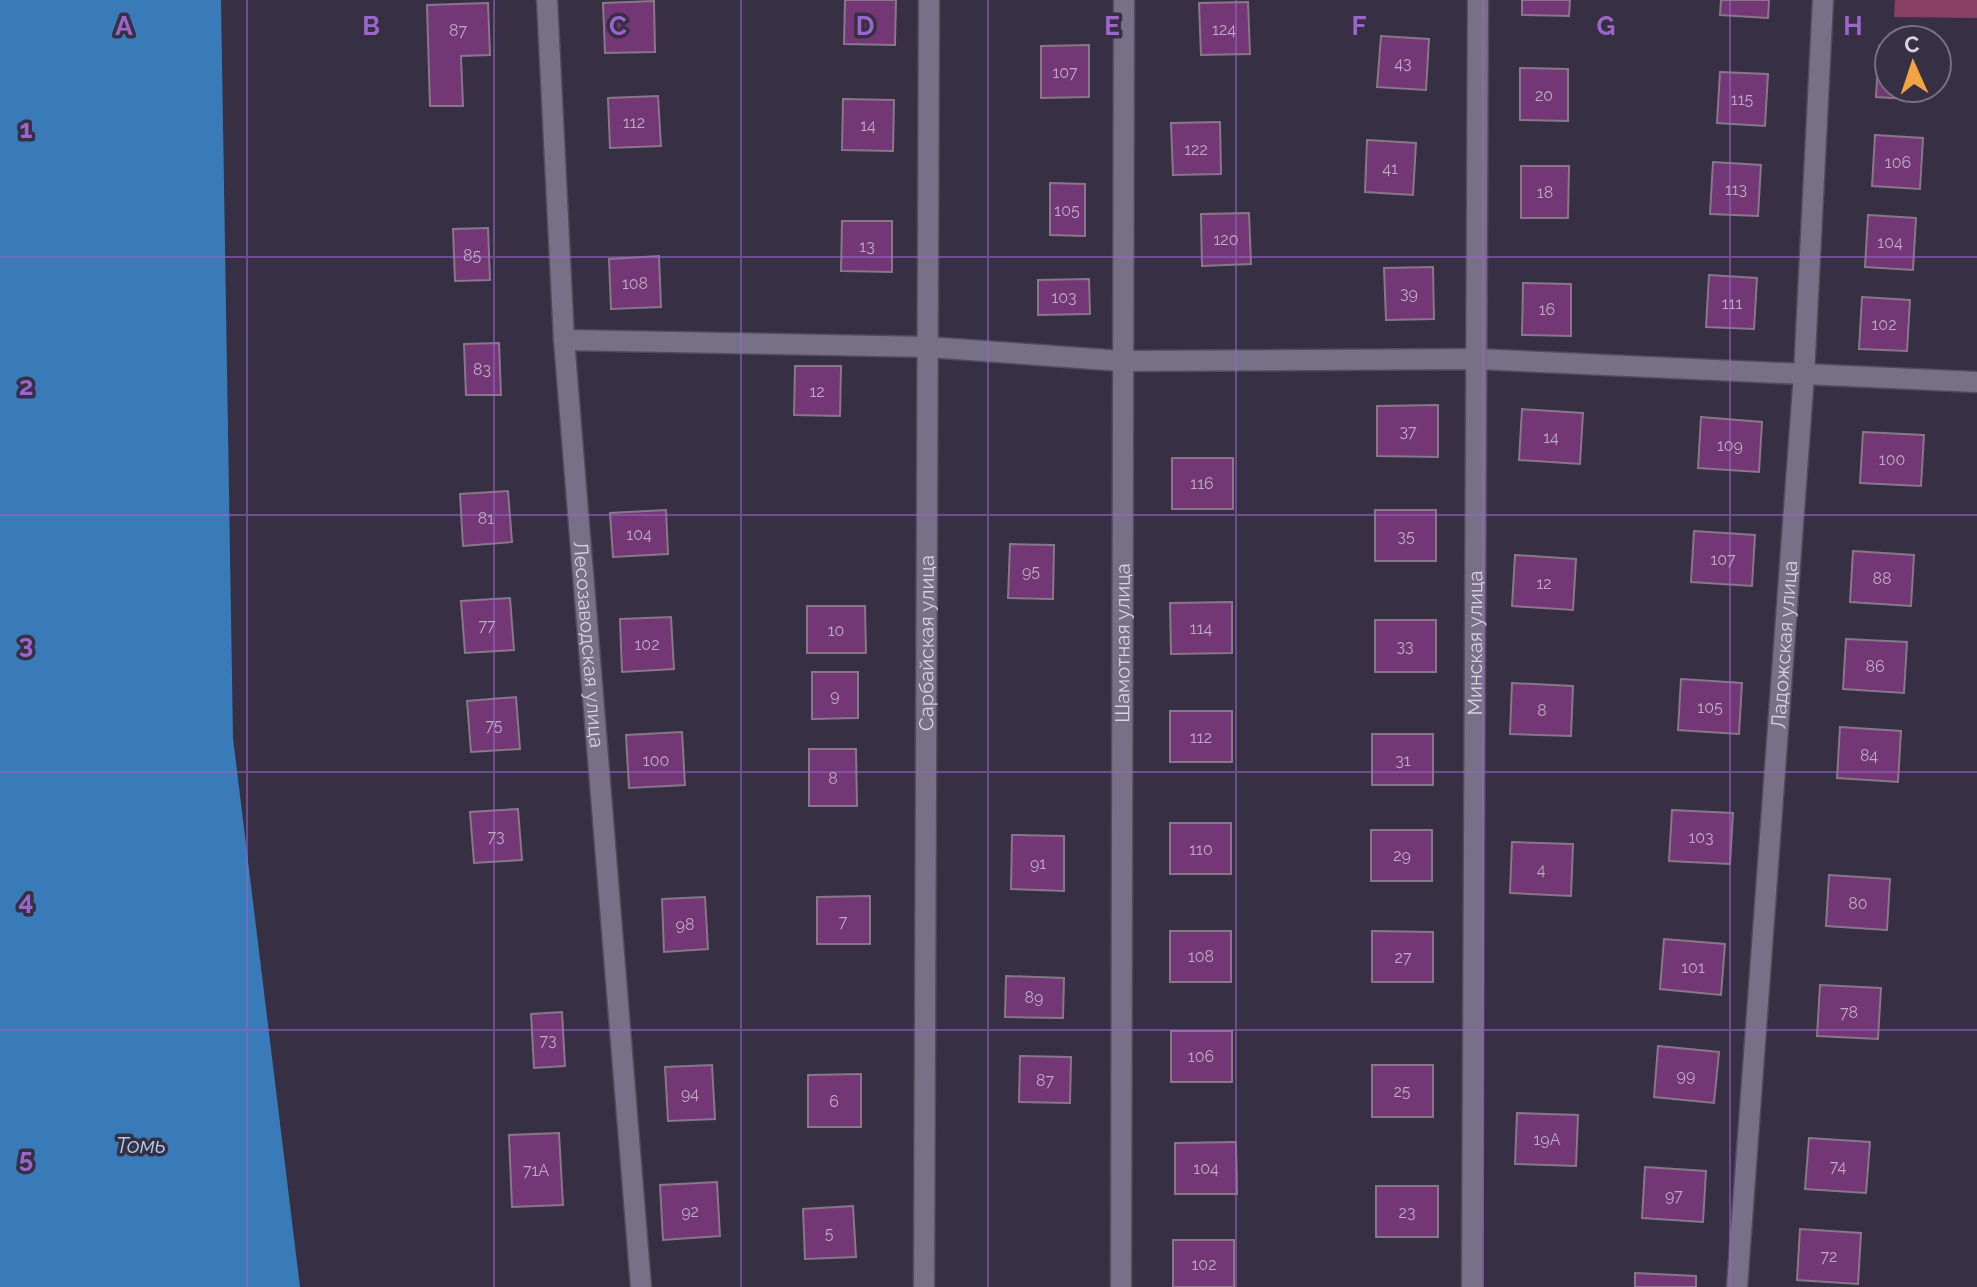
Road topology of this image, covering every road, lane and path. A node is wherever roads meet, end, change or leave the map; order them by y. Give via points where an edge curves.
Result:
1 (547, 0) edge
2 (929, 0) edge
3 (1124, 0) edge
4 (1478, 0) edge
5 (1823, 0) edge
6 (564, 340) junction
7 (928, 347) junction
8 (1476, 359) junction
9 (1122, 361) junction
10 (1804, 374) junction
11 (1977, 382) edge
12 (641, 1287) edge
13 (924, 1287) edge
14 (1121, 1287) edge
15 (1472, 1287) edge
16 (1737, 1287) edge

1 - 6 street, Лесозаводская улица
2 - 7 street, Сарбайская улица
3 - 9 street, Шамотная улица
4 - 8 street, Минская улица
5 - 10 street, Ладожская улица
6 - 7 street
6 - 12 street, Лесозаводская улица
7 - 9 street
7 - 13 street, Сарбайская улица
8 - 9 street
8 - 10 street
8 - 15 street, Минская улица
9 - 14 street, Шамотная улица
10 - 11 street
10 - 16 street, Ладожская улица

